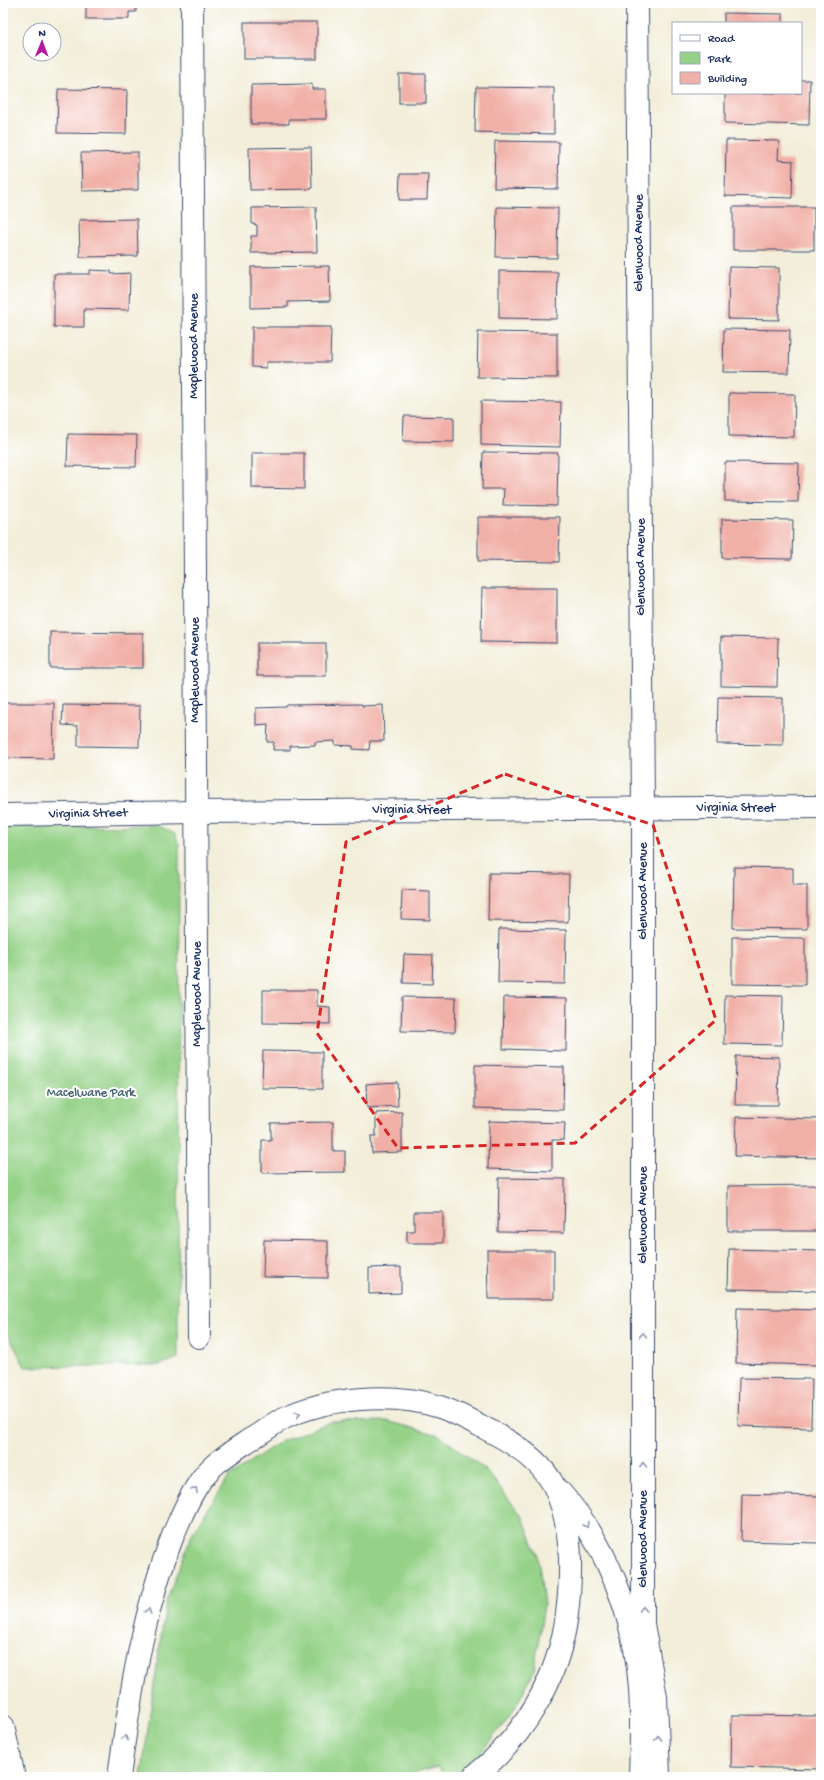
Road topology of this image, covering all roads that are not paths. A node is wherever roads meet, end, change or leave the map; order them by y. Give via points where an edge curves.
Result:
1 (192, 3) edge
2 (637, 3) edge
3 (821, 807) edge
4 (643, 808) junction
5 (197, 812) junction
6 (3, 815) edge
7 (199, 1337) dead end
8 (553, 1484) junction
9 (3, 1726) edge
10 (14, 1777) edge
11 (119, 1777) edge
12 (473, 1777) edge
13 (640, 1777) edge
14 (659, 1777) edge

1 - 5 main road, Maplewood Avenue
2 - 4 main road, Glenwood Avenue
3 - 4 main road, Virginia Street
4 - 5 main road, Virginia Street
14 -> 4 main road, Glenwood Avenue via 656,1697 643,1624
5 - 6 main road, Virginia Street
5 - 7 main road, Maplewood Avenue
11 -> 8 main road via 146,1615 184,1510 198,1484 221,1458 282,1419 320,1406 403,1398 441,1408 511,1442 537,1464
8 - 12 main road via 563,1509 570,1556 564,1634 541,1697 519,1731 493,1761
8 -> 13 main road via 576,1509 595,1541 613,1578 629,1622 640,1689
9 - 10 main road

